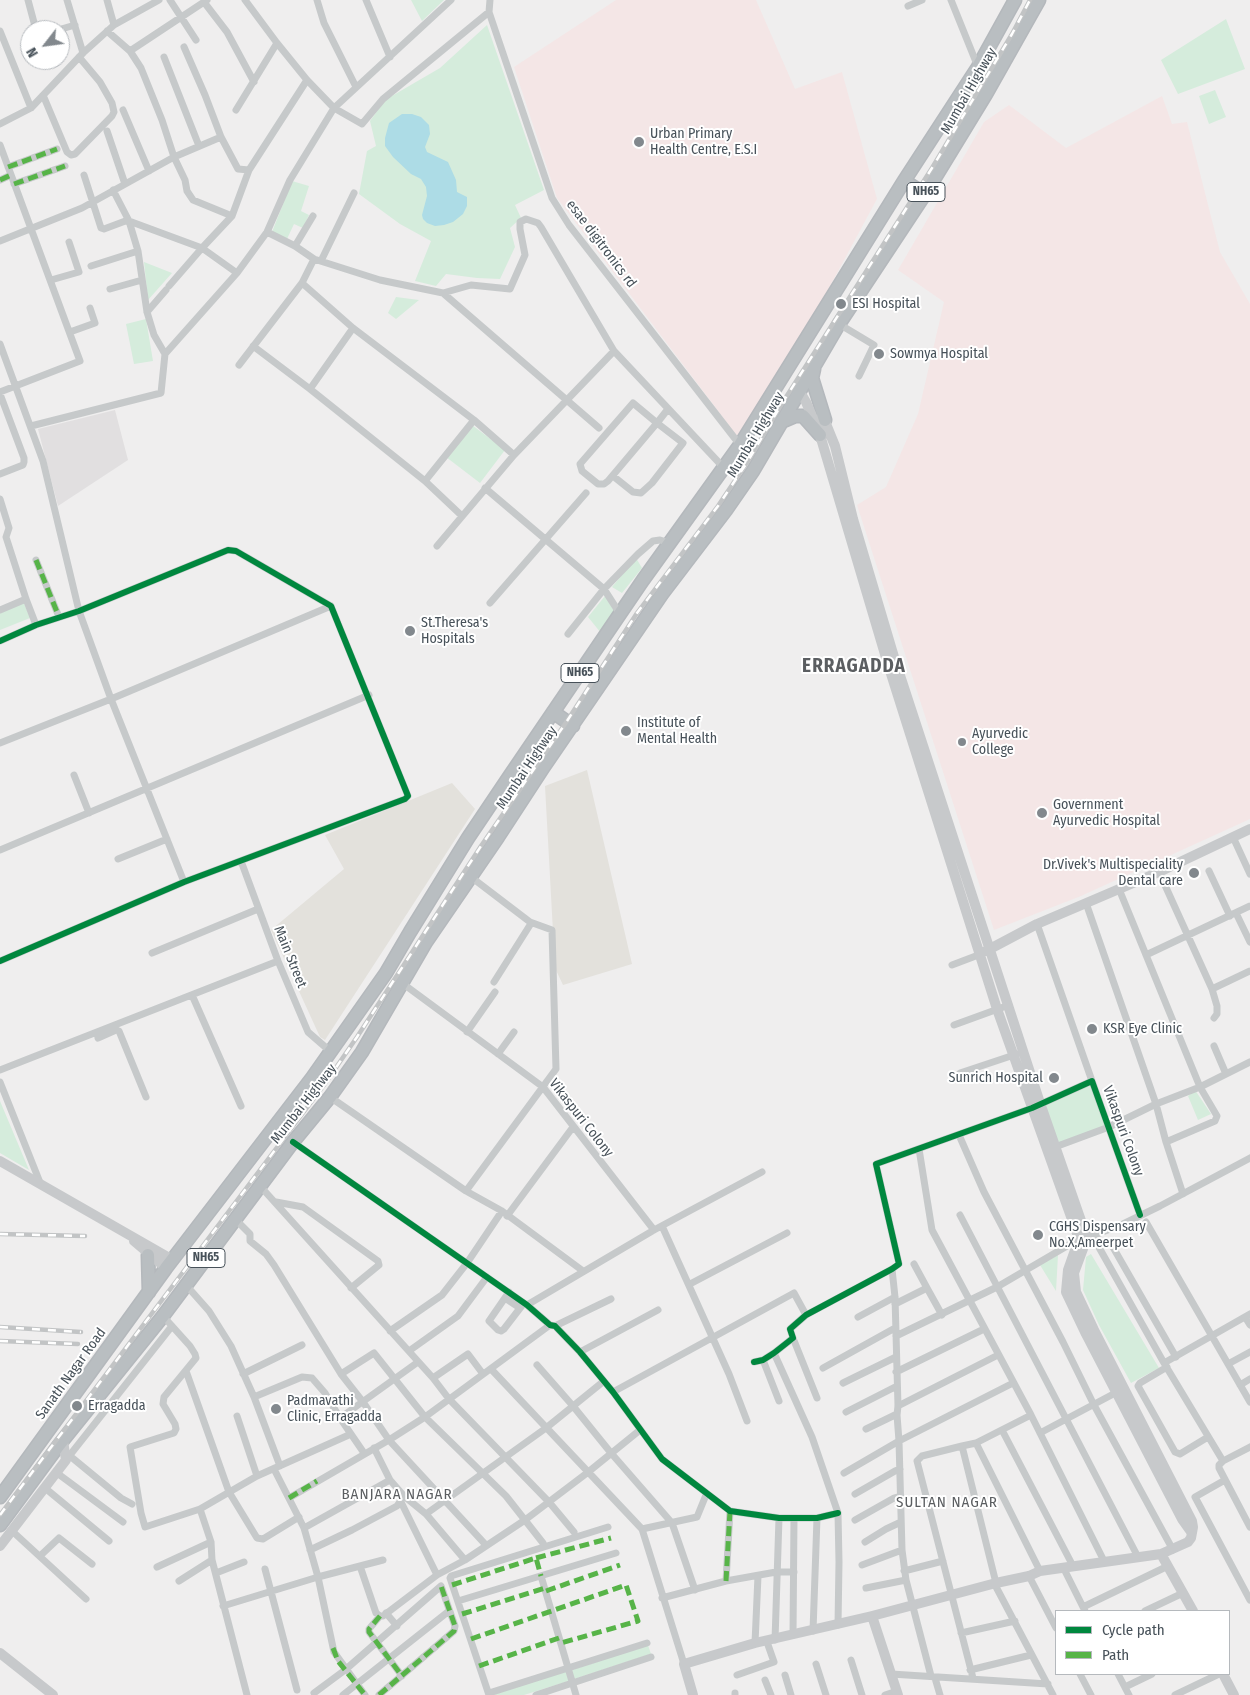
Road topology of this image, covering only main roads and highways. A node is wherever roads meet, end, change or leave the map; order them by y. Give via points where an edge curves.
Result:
1 (1015, 0) edge
2 (1039, 0) edge
3 (904, 181) junction
4 (925, 194) junction
5 (814, 366) junction
6 (807, 380) junction
7 (800, 392) junction
8 (825, 420) junction
9 (781, 422) junction
10 (820, 435) junction
11 (553, 712) junction
12 (573, 726) junction
13 (1250, 829) edge
14 (410, 932) junction
15 (426, 942) junction
16 (990, 948) junction
17 (981, 954) junction
18 (1019, 1053) junction
19 (1036, 1106) junction
20 (0, 1161) edge
21 (127, 1235) junction
22 (1086, 1237) junction
23 (148, 1255) junction
24 (170, 1264) junction
25 (149, 1292) junction
26 (63, 1441) junction
27 (14, 1478) junction
28 (28, 1488) junction
29 (0, 1497) edge
30 (5, 1528) edge
31 (0, 1546) edge
32 (1161, 1554) junction
33 (1192, 1610) edge
34 (872, 1616) junction
35 (0, 1653) edge
36 (0, 1661) edge
37 (1224, 1675) edge
38 (897, 1693) edge
39 (45, 1695) edge
40 (54, 1695) edge
41 (694, 1695) edge
42 (1234, 1695) edge

1 - 3 highway, Mumbai Highway / NH65 via 978,67
2 - 4 highway, Mumbai Highway / NH65
3 - 4 highway
3 - 11 highway, Mumbai Highway / NH65 via 740,445
4 - 5 highway, Mumbai Highway / NH65
5 - 6 highway, Mumbai Highway / NH65
5 - 8 highway via 812,378
6 - 7 highway, Mumbai Highway / NH65
6 - 8 main road
7 - 9 highway, Mumbai Highway / NH65
7 - 10 main road
8 - 16 main road via 894,657
9 - 10 highway via 803,416
9 - 12 highway, Mumbai Highway / NH65 via 753,471 662,594
10 - 17 main road via 887,660
11 - 12 highway
11 - 14 highway, Mumbai Highway / NH65 via 468,838
12 - 15 highway, Mumbai Highway / NH65
13 - 16 main road
14 - 15 highway
14 - 24 highway, Mumbai Highway / NH65 via 331,1052
15 - 26 highway, Mumbai Highway / NH65 via 362,1052 330,1097
16 - 17 main road
16 - 18 main road
17 - 18 main road via 997,1009
18 - 19 main road
19 - 22 main road
19 - 22 main road via 1055,1147
20 - 21 main road
21 - 23 main road
21 - 24 main road via 139,1239
22 - 32 main road via 1068,1270 1066,1292 1192,1533 1188,1542
23 - 24 main road
23 - 25 highway
24 - 25 highway, Sanath Nagar Road / NH65
25 - 27 highway, Sanath Nagar Road / NH65
26 - 28 highway, Mumbai Highway / NH65
26 - 30 main road via 68,1458 45,1488
27 - 28 highway
27 - 29 highway, Sanath Nagar Road / NH65
28 - 30 highway, Mumbai Highway / NH65
30 - 31 main road
32 - 33 main road
32 - 34 main road via 1040,1571
34 - 38 main road
34 - 41 main road via 755,1643 684,1664
35 - 40 main road
36 - 39 main road
37 - 42 main road

